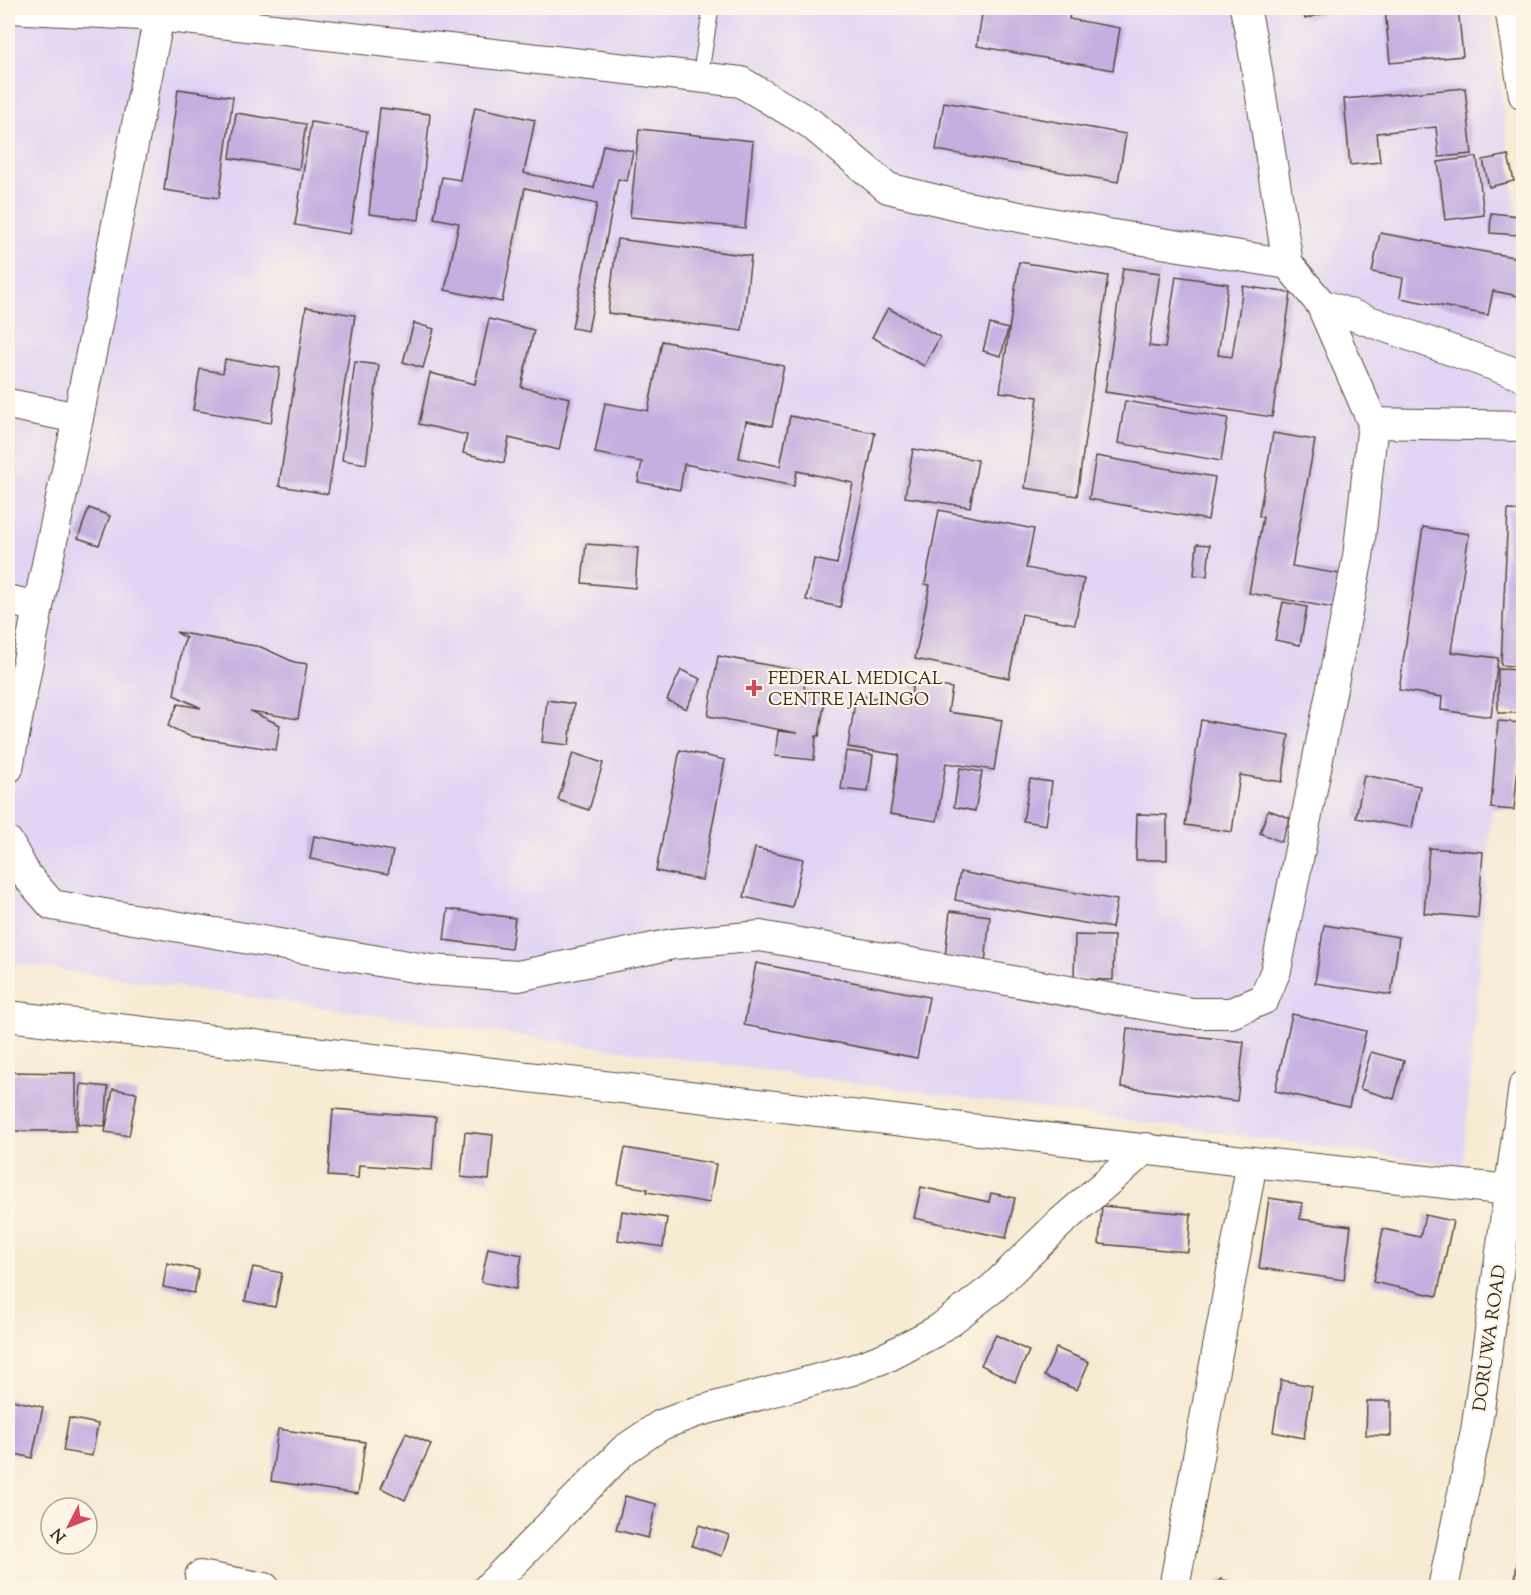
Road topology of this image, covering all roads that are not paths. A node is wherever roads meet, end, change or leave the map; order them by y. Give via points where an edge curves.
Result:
1 (8, 8) edge
2 (711, 8) edge
3 (1245, 8) edge
4 (1510, 8) edge
5 (159, 16) junction
6 (700, 77) junction
7 (1524, 95) edge
8 (1288, 264) junction
9 (1321, 304) junction
10 (1524, 375) edge
11 (8, 404) edge
12 (78, 418) junction
13 (1373, 423) junction
14 (1524, 426) edge
15 (8, 600) edge
16 (38, 607) junction
17 (8, 768) edge
18 (8, 842) edge
19 (8, 1016) edge
20 (1524, 1086) edge
21 (1146, 1148) junction
22 (1252, 1162) junction
23 (1509, 1190) junction
24 (200, 1575) dead end
25 (266, 1587) edge
26 (488, 1587) edge
27 (1174, 1587) edge
28 (1443, 1587) edge

1 - 5 street
2 - 6 lane
3 - 8 street
4 - 7 street
5 - 6 street
5 - 12 street
6 - 8 street via 741,82 761,93 810,123 888,188 1108,234
8 - 9 street
9 - 10 street
9 - 13 street
11 - 12 street
12 - 16 street
13 - 14 street
13 - 18 street via 1358,557 1276,970 1264,999 1231,1013 1192,1013 760,936 673,944 518,976 431,970 52,906 26,875
15 - 16 street
16 - 17 street
19 - 21 street
20 - 23 street, DORUWA ROAD
21 - 22 street
21 - 26 street via 993,1288 938,1330 852,1370 661,1425 624,1450
22 - 23 street
22 - 27 street
23 - 28 street, DORUWA ROAD via 1476,1431
24 - 25 street

